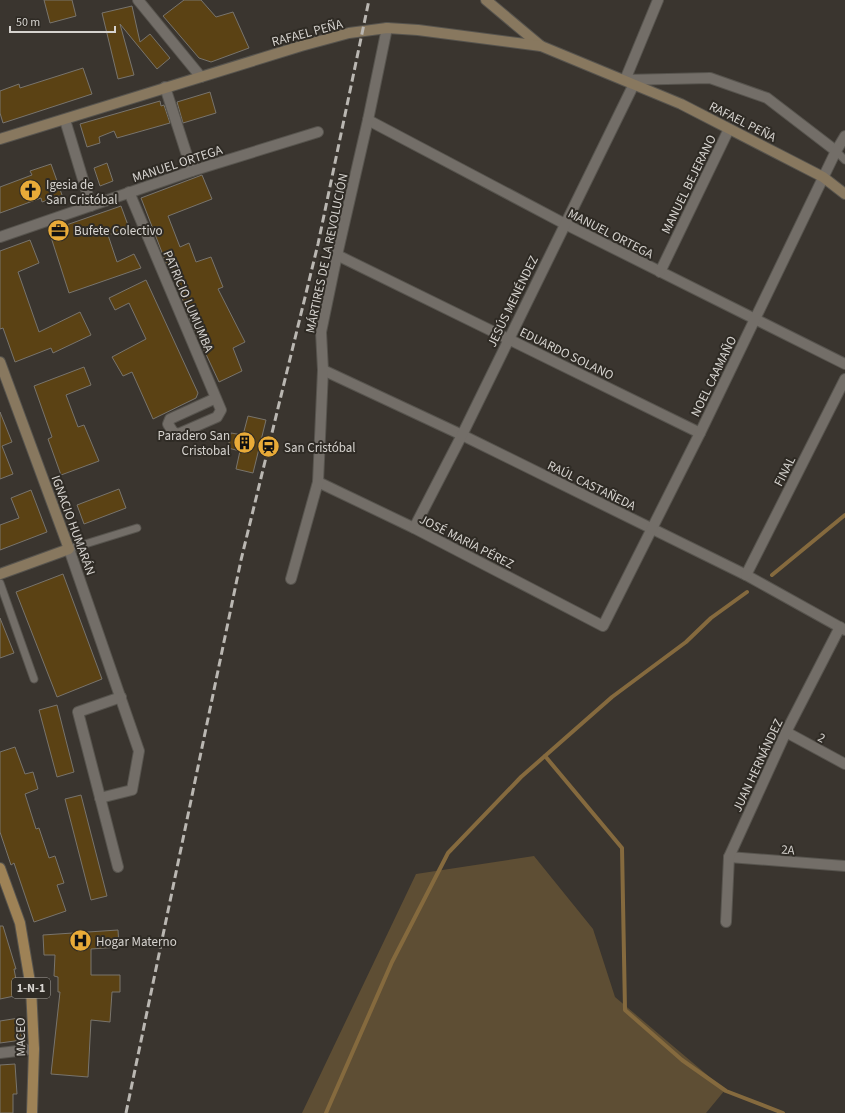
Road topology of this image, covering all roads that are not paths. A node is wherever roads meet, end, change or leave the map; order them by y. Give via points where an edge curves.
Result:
1 (138, 0) edge
2 (486, 0) edge
3 (658, 0) edge
4 (386, 28) junction
5 (541, 46) junction
6 (201, 77) junction
7 (629, 82) junction
8 (166, 88) junction
9 (65, 120) junction
10 (368, 120) junction
11 (729, 129) junction
12 (318, 132) dead end
13 (845, 136) edge
14 (0, 139) edge
15 (836, 152) junction
16 (845, 160) edge
17 (192, 171) junction
18 (823, 177) junction
19 (129, 192) junction
20 (845, 194) edge
21 (91, 206) junction
22 (565, 224) junction
23 (0, 237) edge
24 (337, 255) junction
25 (660, 272) junction
26 (755, 318) junction
27 (508, 339) junction
28 (0, 362) edge
29 (845, 364) edge
30 (323, 370) junction
31 (845, 379) edge
32 (216, 398) junction
33 (700, 433) junction
34 (462, 435) junction
35 (318, 482) junction
36 (137, 528) dead end
37 (414, 528) junction
38 (652, 529) junction
39 (69, 549) junction
40 (0, 574) edge
41 (746, 575) junction
42 (291, 579) dead end
43 (0, 582) edge
44 (603, 626) joint
45 (842, 629) edge
46 (34, 680) dead end
47 (121, 697) junction
48 (786, 732) junction
49 (845, 764) edge
50 (100, 798) junction
51 (729, 857) junction
52 (845, 866) edge
53 (118, 867) dead end
54 (0, 868) edge
55 (726, 922) dead end
56 (34, 1049) junction
57 (0, 1053) edge
58 (32, 1113) edge

1 - 6 street
2 - 5 street
3 - 7 street, JESÚS MENÉNDEZ
4 - 5 street, RAFAEL PEÑA
4 - 6 street, RAFAEL PEÑA via 349,33 307,44
4 - 10 street, MÁRTIRES DE LA REVOLUCIÓN
5 - 7 street, RAFAEL PEÑA
6 - 8 street, RAFAEL PEÑA
7 - 11 street, RAFAEL PEÑA via 681,104
7 - 15 street, RAFAEL PEÑA via 710,78 767,98
7 - 22 street, JESÚS MENÉNDEZ
8 - 9 street, RAFAEL PEÑA
8 - 17 street
9 - 14 street, RAFAEL PEÑA
9 - 21 street
10 - 22 street, MANUEL ORTEGA
10 - 24 street, MÁRTIRES DE LA REVOLUCIÓN
11 - 18 street, RAFAEL PEÑA
11 - 25 street, MANUEL BEJERANO
12 - 17 street, MANUEL ORTEGA
13 - 15 street, NOEL CAAMAÑO
15 - 16 lane
15 - 18 street, NOEL CAAMAÑO
17 - 19 street, MANUEL ORTEGA
18 - 20 street, RAFAEL PEÑA
18 - 26 street, NOEL CAAMAÑO
19 - 21 street, MANUEL ORTEGA
19 - 32 street, PATRICIO LUMUMBA
21 - 23 street, MANUEL ORTEGA
22 - 25 street, MANUEL ORTEGA
22 - 27 street, JESÚS MENÉNDEZ
24 - 27 street, EDUARDO SOLANO
24 - 30 street, MÁRTIRES DE LA REVOLUCIÓN via 321,332
25 - 26 street, MANUEL ORTEGA
26 - 29 street, MANUEL ORTEGA
26 - 33 street, NOEL CAAMAÑO
27 - 33 street, EDUARDO SOLANO
27 - 34 street, JESÚS MENÉNDEZ
28 - 39 street, IGNACIO HUMARÁN
30 - 34 street, RAÚL CASTAÑEDA
30 - 35 street, MÁRTIRES DE LA REVOLUCIÓN
31 - 41 street, FINAL
32 - 32 street, PATRICIO LUMUMBA via 170,419 170,428 178,434 217,417 222,410
33 - 38 street, NOEL CAAMAÑO
34 - 37 street, JESÚS MENÉNDEZ
34 - 38 street, RAÚL CASTAÑEDA
35 - 37 street, JOSÉ MARÍA PÉREZ
35 - 42 street, MÁRTIRES DE LA REVOLUCIÓN
36 - 39 lane
37 - 44 street, JOSÉ MARÍA PÉREZ
38 - 41 street, RAÚL CASTAÑEDA
38 - 44 street, NOEL CAAMAÑO
39 - 40 street
39 - 47 street, IGNACIO HUMARÁN
41 - 45 street, RAÚL CASTAÑEDA
43 - 46 lane
45 - 48 street, JUAN HERNÁNDEZ
47 - 50 street, IGNACIO HUMARÁN via 139,750 132,790
47 - 50 street via 78,712
48 - 49 street, 2
48 - 51 street, JUAN HERNÁNDEZ
50 - 53 street
51 - 52 street, 2A
51 - 55 street, JUAN HERNÁNDEZ
54 - 56 main road, MACEO / 1-N-1 via 22,930 31,988
56 - 57 street
56 - 58 main road, MACEO / 1-N-1

